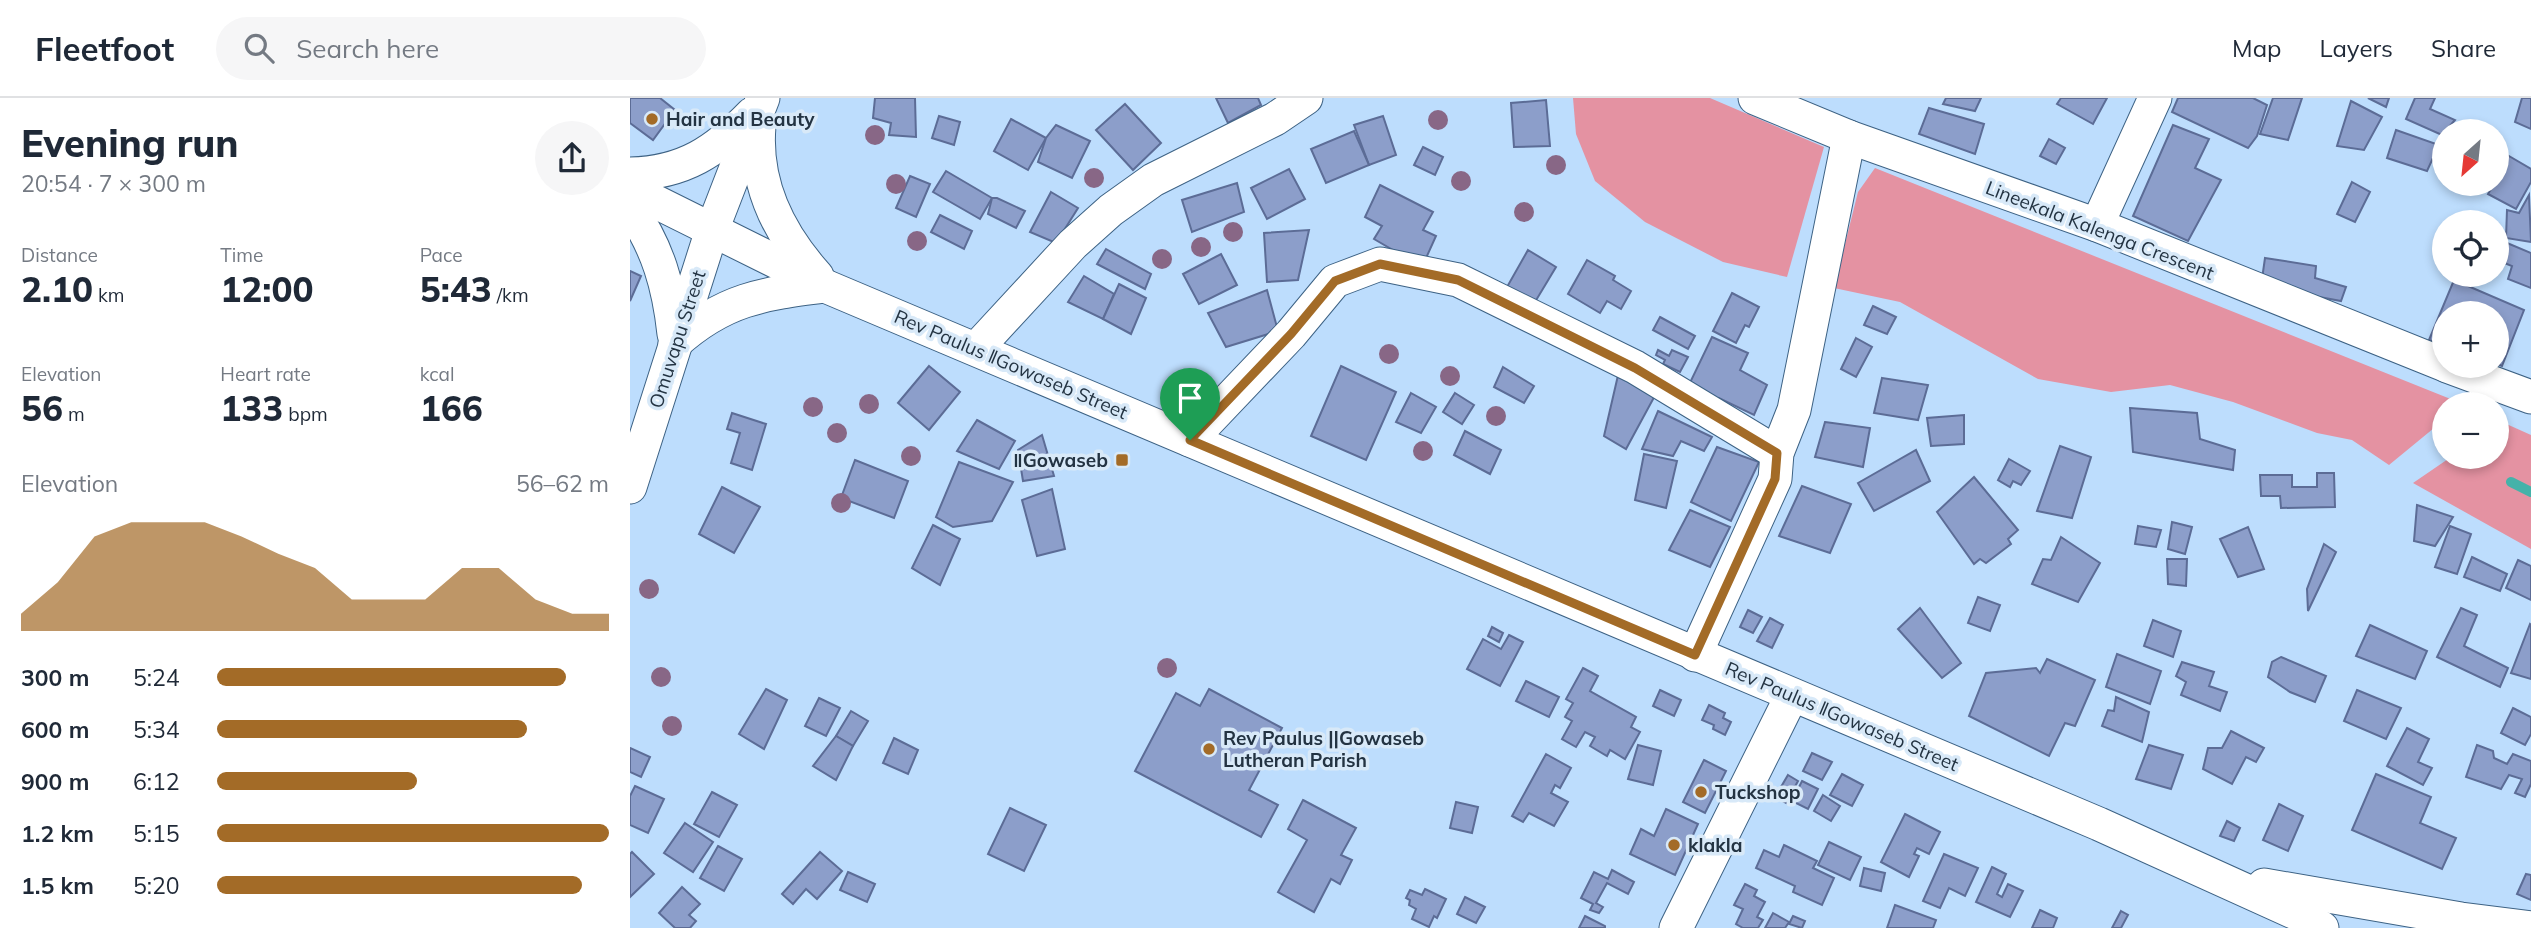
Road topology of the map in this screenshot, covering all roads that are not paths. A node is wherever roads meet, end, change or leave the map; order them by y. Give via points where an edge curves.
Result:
1 (1306, 98) edge
2 (1755, 98) edge
3 (2155, 98) edge
4 (762, 102) edge
5 (1849, 138) junction
6 (630, 174) edge
7 (630, 189) edge
8 (630, 208) edge
9 (2097, 225) junction
10 (712, 230) junction
11 (825, 286) junction
12 (675, 343) junction
13 (976, 349) junction
14 (2432, 359) edge
15 (2481, 378) edge
16 (2531, 397) edge
17 (1190, 440) junction
18 (1777, 453) junction
19 (630, 487) edge
20 (1695, 655) junction
21 (1792, 695) junction
22 (2220, 878) junction
23 (1676, 928) edge
24 (2322, 928) edge
25 (2531, 928) edge

1 - 13 street via 1275,119 1153,180 1111,210 1073,244
2 - 5 street, Lineekala Kalenga Crescent
3 - 9 street
4 - 6 street via 708,154 663,171
4 - 10 street, Omuvapu Street
4 - 11 street via 758,140 765,190 781,229
5 - 9 street, Lineekala Kalenga Crescent
5 - 18 street via 1794,410
7 - 10 street, Rev Paulus ǁGowaseb Street
8 - 12 street via 664,272
9 - 14 street, Lineekala Kalenga Crescent
10 - 11 street, Rev Paulus ǁGowaseb Street
10 - 12 street, Omuvapu Street
11 - 12 street via 776,293 720,309
11 - 13 street, Rev Paulus ǁGowaseb Street
12 - 19 street, Omuvapu Street
13 - 17 street, Rev Paulus ǁGowaseb Street
15 - 16 street, Lineekala Kalenga Crescent
17 - 18 street via 1335,281 1380,264 1458,280 1635,368
17 - 20 street, Rev Paulus ǁGowaseb Street
18 - 20 street via 1775,479
20 - 21 street, Rev Paulus ǁGowaseb Street
21 - 22 street, Rev Paulus ǁGowaseb Street
21 - 23 street
22 - 24 street, Rev Paulus ǁGowaseb Street
22 - 25 street

